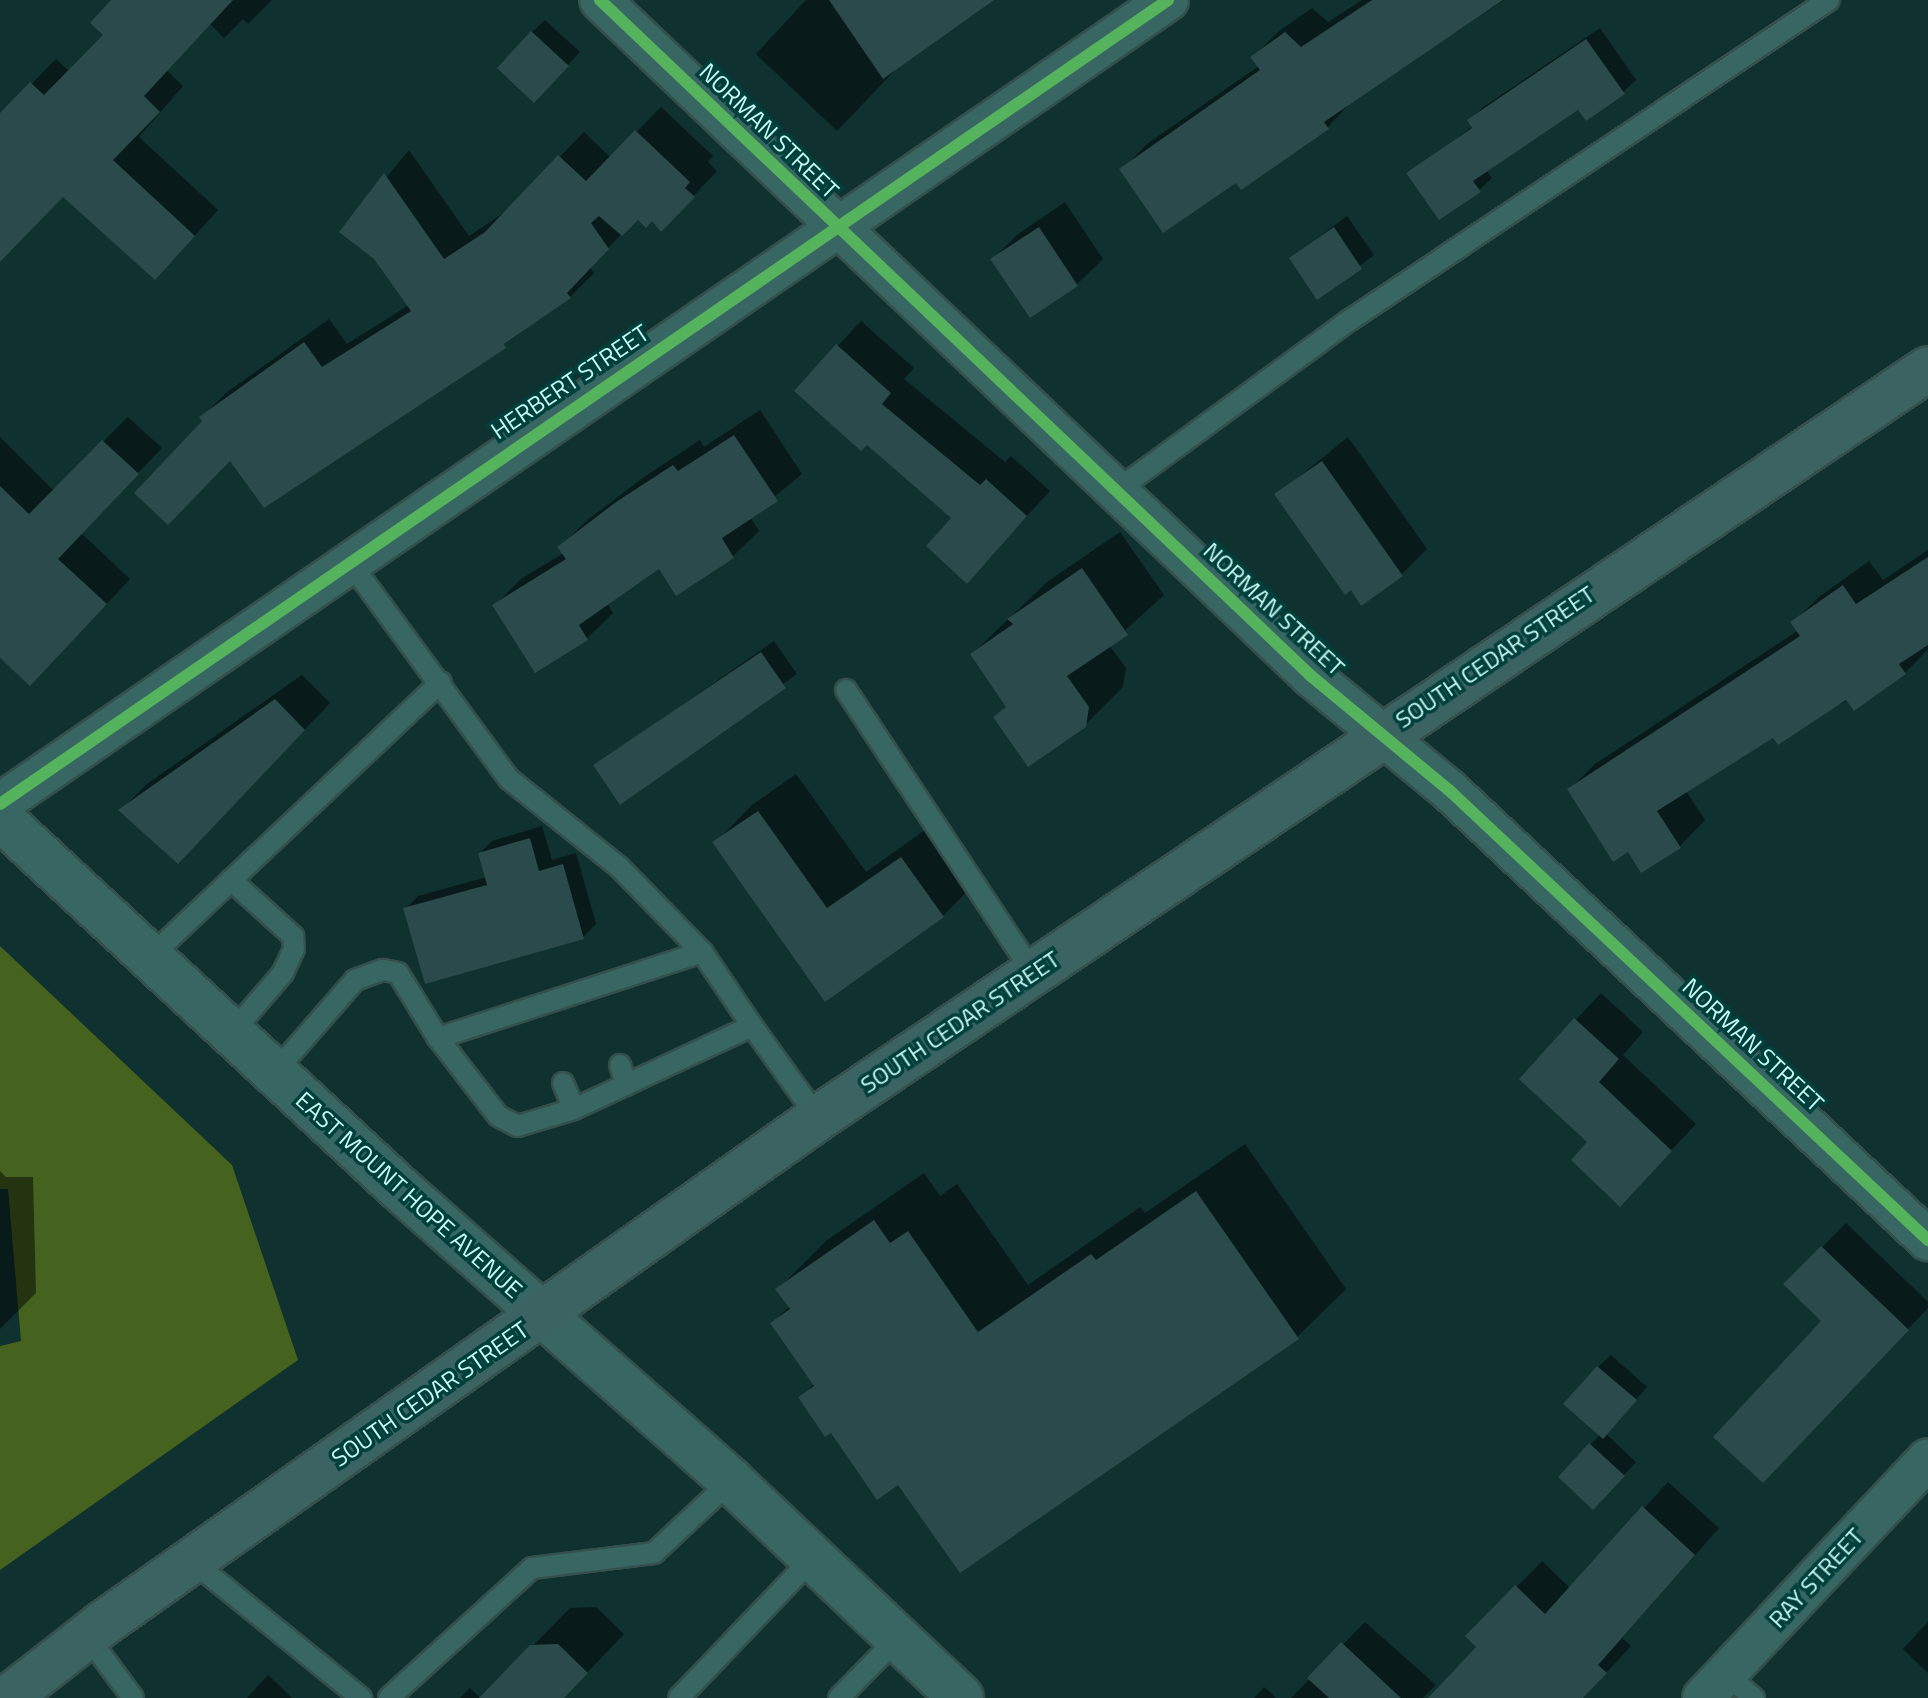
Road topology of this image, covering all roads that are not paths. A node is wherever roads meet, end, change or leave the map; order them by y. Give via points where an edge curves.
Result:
1 (600, 0) edge
2 (1168, 0) edge
3 (1829, 0) edge
4 (837, 226) junction
5 (1928, 369) edge
6 (1116, 491) junction
7 (349, 561) junction
8 (441, 682) junction
9 (846, 690) dead end
10 (1381, 734) junction
11 (0, 804) edge
12 (0, 818) edge
13 (231, 880) junction
14 (702, 952) junction
15 (150, 957) junction
16 (1033, 973) junction
17 (752, 1026) junction
18 (234, 1030) junction
19 (438, 1038) junction
20 (274, 1073) junction
21 (563, 1083) dead end
22 (574, 1109) junction
23 (818, 1118) junction
24 (1928, 1240) edge
25 (542, 1315) junction
26 (1928, 1459) edge
27 (731, 1481) junction
28 (813, 1558) junction
29 (192, 1561) junction
30 (87, 1636) junction
31 (899, 1637) junction
32 (1728, 1690) edge
33 (8, 1698) edge
34 (133, 1698) edge
35 (361, 1698) edge
36 (389, 1698) edge
37 (679, 1698) edge
38 (839, 1698) edge
39 (961, 1698) edge

1 - 4 street, NORMAN STREET
2 - 4 street, HERBERT STREET
3 - 6 lane via 1350,320
4 - 6 street, NORMAN STREET
4 - 7 street, HERBERT STREET
5 - 10 main road, SOUTH CEDAR STREET
6 - 10 street, NORMAN STREET via 1311,676
7 - 8 lane
7 - 11 street, HERBERT STREET
8 - 13 lane
8 - 14 lane via 509,779 619,867
9 - 16 lane
10 - 16 main road, SOUTH CEDAR STREET
10 - 24 street, NORMAN STREET via 1450,791
12 - 15 street, EAST MOUNT HOPE AVENUE
13 - 15 lane
13 - 18 lane via 293,936 294,949 283,973
14 - 17 lane
14 - 19 lane via 591,1000
15 - 18 street, EAST MOUNT HOPE AVENUE
16 - 23 main road, SOUTH CEDAR STREET
17 - 22 lane via 623,1075
17 - 23 lane
18 - 20 street, EAST MOUNT HOPE AVENUE
19 - 20 lane via 398,973 383,970 355,980
19 - 22 lane via 498,1116 518,1126
20 - 25 street, EAST MOUNT HOPE AVENUE
21 - 22 lane
23 - 25 main road, SOUTH CEDAR STREET
25 - 27 street, EAST MOUNT HOPE AVENUE
25 - 29 main road, SOUTH CEDAR STREET
26 - 32 street, RAY STREET
27 - 28 street, EAST MOUNT HOPE AVENUE
27 - 36 lane via 654,1553 532,1568
28 - 31 street, EAST MOUNT HOPE AVENUE
28 - 37 lane
29 - 30 main road, SOUTH CEDAR STREET
29 - 35 lane
30 - 33 main road, SOUTH CEDAR STREET
30 - 34 lane
31 - 38 lane
31 - 39 street, EAST MOUNT HOPE AVENUE

